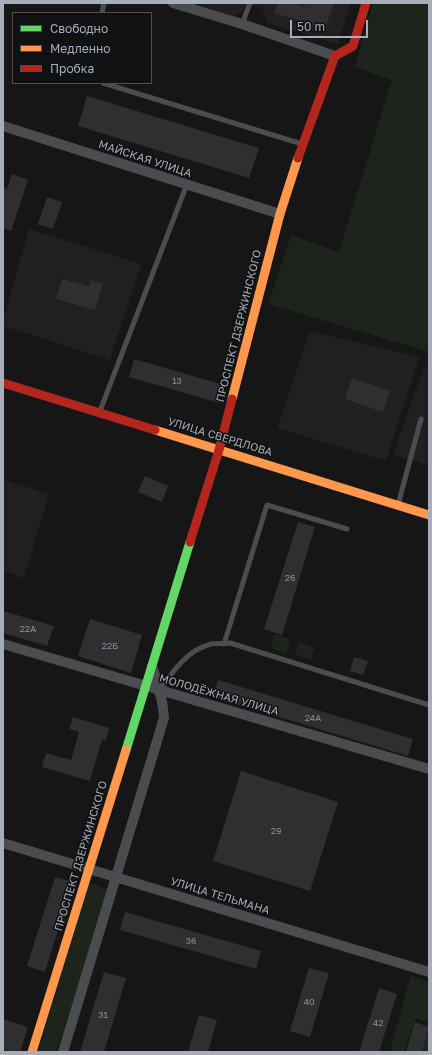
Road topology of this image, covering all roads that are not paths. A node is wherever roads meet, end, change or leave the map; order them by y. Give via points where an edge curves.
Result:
1 (173, 3) edge
2 (250, 3) edge
3 (366, 3) edge
4 (242, 24) junction
5 (335, 56) junction
6 (106, 84) edge
7 (3, 126) edge
8 (302, 144) junction
9 (187, 184) junction
10 (280, 214) junction
11 (3, 383) edge
12 (99, 413) junction
13 (420, 419) dead end
14 (219, 450) junction
15 (398, 505) junction
16 (429, 515) edge
17 (347, 529) dead end
18 (3, 644) edge
19 (224, 644) junction
20 (152, 666) junction
21 (147, 687) junction
22 (160, 690) junction
23 (429, 705) edge
24 (429, 769) edge
25 (3, 843) edge
26 (90, 870) junction
27 (117, 877) junction
28 (429, 972) edge
29 (32, 1052) edge
30 (63, 1052) edge

1 - 4 street
2 - 4 lane
3 - 5 street via 353,46
4 - 5 street
5 - 8 street, ПРОСПЕКТ ДЗЕРЖИНСКОГО
6 - 8 lane
7 - 9 street, МАЙСКАЯ УЛИЦА
8 - 10 street, ПРОСПЕКТ ДЗЕРЖИНСКОГО
9 - 10 street, МАЙСКАЯ УЛИЦА
9 - 12 lane
10 - 14 street, ПРОСПЕКТ ДЗЕРЖИНСКОГО
11 - 12 street, УЛИЦА СВЕРДЛОВА
12 - 14 street, УЛИЦА СВЕРДЛОВА
13 - 15 lane
14 - 15 street, УЛИЦА СВЕРДЛОВА
14 - 20 street, ПРОСПЕКТ ДЗЕРЖИНСКОГО
15 - 16 street, УЛИЦА СВЕРДЛОВА
17 - 19 lane via 267,504
18 - 21 street, МОЛОДЁЖНАЯ УЛИЦА
19 - 22 lane via 212,644 195,650 172,673
19 - 23 lane
20 - 21 street, ПРОСПЕКТ ДЗЕРЖИНСКОГО
20 - 22 street
21 - 22 street, МОЛОДЁЖНАЯ УЛИЦА
21 - 26 street, ПРОСПЕКТ ДЗЕРЖИНСКОГО
22 - 24 street, МОЛОДЁЖНАЯ УЛИЦА
22 - 27 street via 164,718
25 - 26 street, УЛИЦА ТЕЛЬМАНА
26 - 27 street, УЛИЦА ТЕЛЬМАНА
26 - 29 street, ПРОСПЕКТ ДЗЕРЖИНСКОГО
27 - 28 street, УЛИЦА ТЕЛЬМАНА
27 - 30 street

